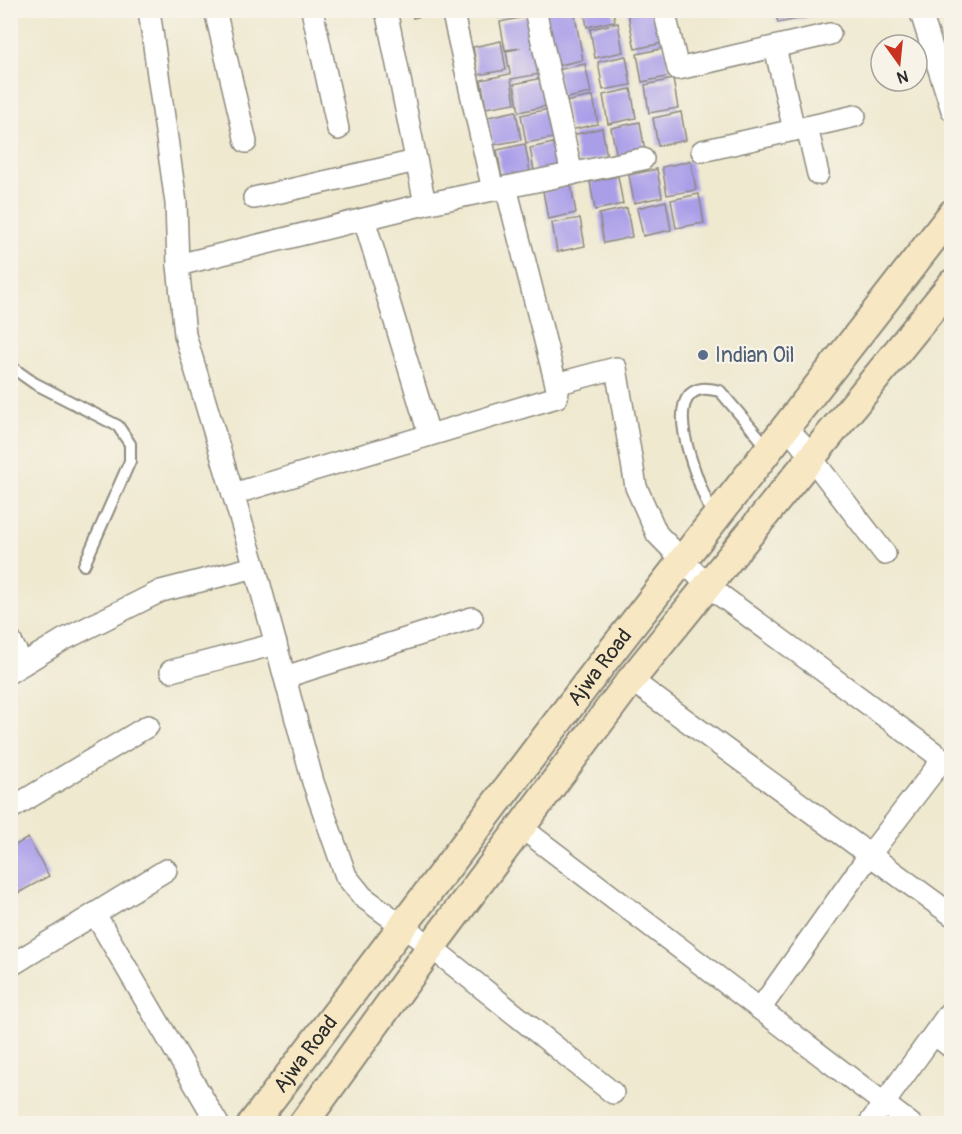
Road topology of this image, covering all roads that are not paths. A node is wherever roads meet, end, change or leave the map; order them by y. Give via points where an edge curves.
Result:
1 (149, 10) edge
2 (215, 10) edge
3 (312, 10) edge
4 (386, 10) edge
5 (452, 10) edge
6 (535, 10) edge
7 (664, 10) edge
8 (920, 10) edge
9 (830, 34) dead end
10 (775, 46) junction
11 (951, 110) edge
12 (855, 116) dead end
13 (800, 128) junction
14 (338, 129) dead end
15 (246, 142) dead end
16 (702, 151) dead end
17 (643, 159) dead end
18 (416, 161) junction
19 (572, 174) junction
20 (818, 174) dead end
21 (500, 189) junction
22 (254, 198) dead end
23 (425, 204) junction
24 (951, 214) edge
25 (364, 219) junction
26 (178, 265) junction
27 (951, 284) edge
28 (10, 366) edge
29 (556, 384) junction
30 (787, 426) junction
31 (429, 434) junction
32 (769, 450) junction
33 (812, 457) junction
34 (233, 494) junction
35 (714, 521) junction
36 (885, 554) dead end
37 (683, 562) junction
38 (84, 566) dead end
39 (255, 567) junction
40 (708, 586) junction
41 (472, 618) dead end
42 (10, 640) edge
43 (276, 644) junction
44 (17, 668) edge
45 (171, 671) dead end
46 (285, 677) junction
47 (631, 680) junction
48 (148, 726) dead end
49 (947, 763) edge
50 (10, 809) edge
51 (522, 828) junction
52 (868, 857) junction
53 (166, 870) dead end
54 (95, 914) junction
55 (951, 915) edge
56 (403, 927) junction
57 (431, 947) junction
58 (10, 966) edge
59 (760, 1009) junction
60 (951, 1009) edge
61 (934, 1034) junction
62 (951, 1048) edge
63 (613, 1093) dead end
64 (885, 1104) junction
65 (218, 1124) edge
66 (252, 1124) edge
67 (303, 1124) edge
68 (869, 1124) edge
69 (911, 1124) edge

1 - 26 street via 176,203
2 - 15 street
3 - 14 street
4 - 18 street
5 - 21 street
6 - 19 street
7 - 10 street via 678,69
8 - 11 street
9 - 10 street
10 - 13 street
12 - 13 street
13 - 16 street
13 - 20 street
17 - 19 street
18 - 22 street
18 - 23 street
19 - 21 street
21 - 23 street
21 - 29 street
23 - 25 street
24 - 30 main road, Ajwa Road
25 - 26 street
25 - 31 street
26 - 34 street via 185,335
27 - 33 main road, Ajwa Road
28 - 38 lane via 34,383 118,426 130,444 130,461
29 - 31 street via 558,392 553,400
29 - 37 street via 616,369 636,487 657,534
30 - 32 main road, Ajwa Road
30 - 33 street
31 - 34 street
32 - 35 main road, Ajwa Road
32 - 35 lane via 720,391 702,388 690,393 682,405 683,434
33 - 36 street
33 - 40 main road, Ajwa Road
34 - 39 street
35 - 37 main road, Ajwa Road
37 - 40 street
37 - 56 main road, Ajwa Road
39 - 43 street
39 - 44 street via 161,591 63,640
40 - 47 main road, Ajwa Road
40 - 49 street
41 - 46 street
42 - 44 street
43 - 45 street
43 - 46 street
46 - 56 street via 313,782 346,876 363,897
47 - 51 main road, Ajwa Road
47 - 52 street
48 - 50 street
49 - 52 street
51 - 57 main road, Ajwa Road
51 - 59 street
52 - 55 street
52 - 59 street
53 - 54 street
54 - 58 street
54 - 65 street
56 - 57 street
56 - 66 main road, Ajwa Road
57 - 63 street
57 - 67 main road, Ajwa Road
59 - 64 street
60 - 61 street
61 - 62 street
61 - 64 street
64 - 68 street
64 - 69 street

